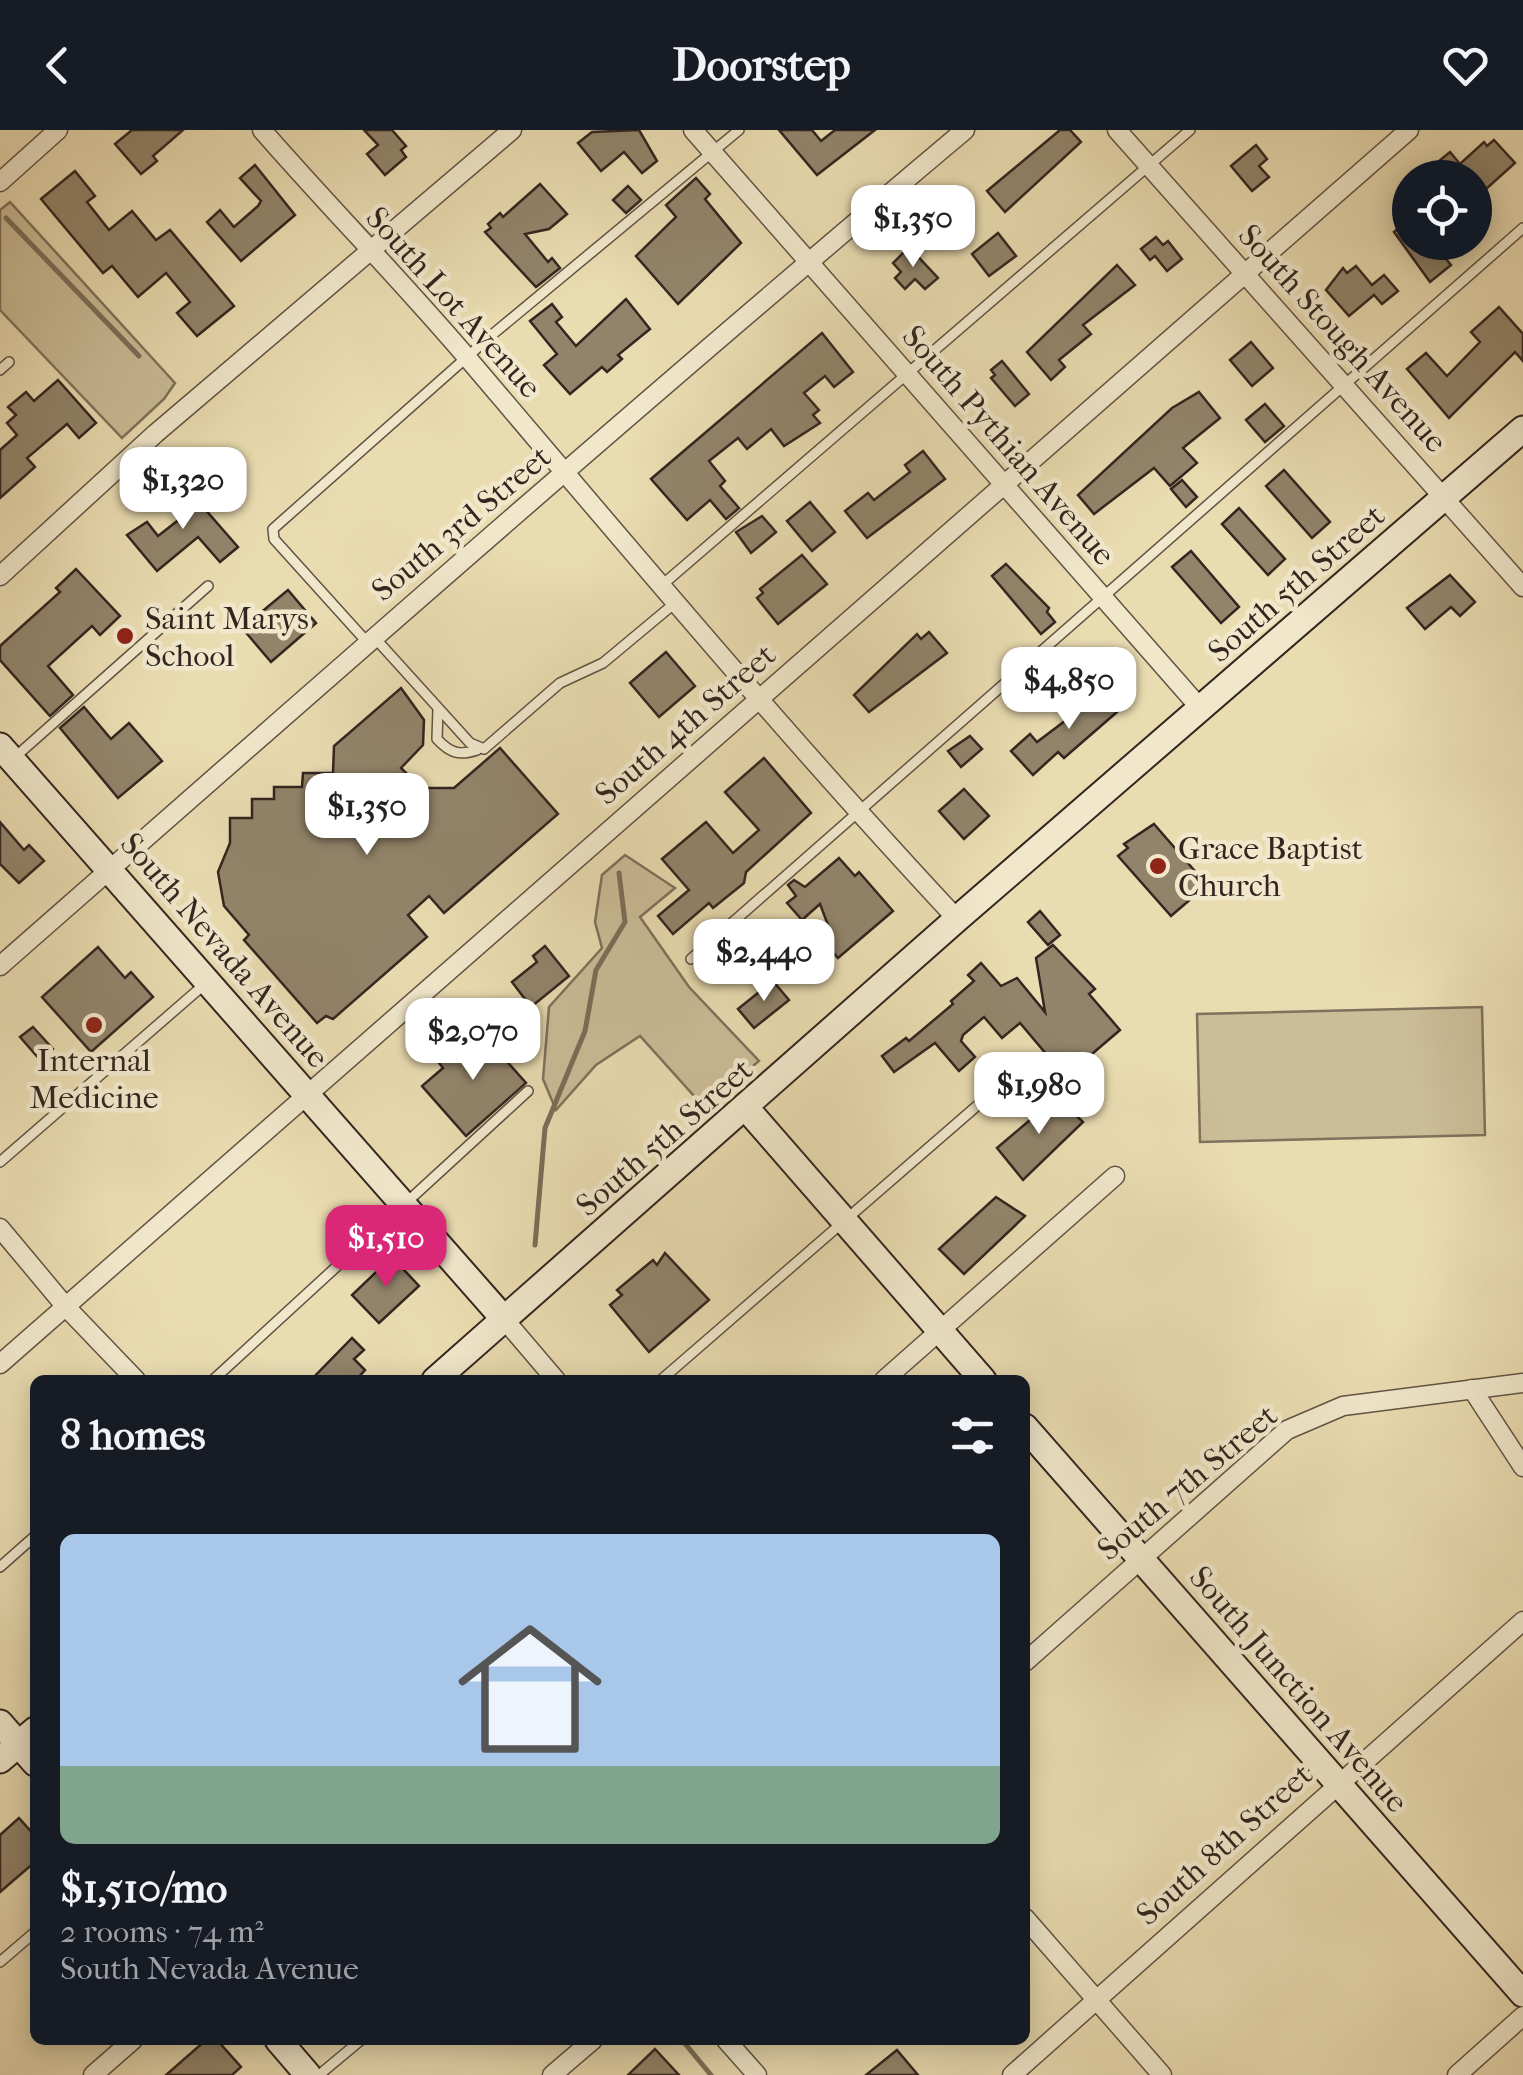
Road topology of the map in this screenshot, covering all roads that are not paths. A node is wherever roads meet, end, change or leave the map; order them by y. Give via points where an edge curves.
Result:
1 (58, 130) edge
2 (512, 130) edge
3 (693, 130) edge
4 (739, 130) edge
5 (964, 130) edge
6 (1118, 130) edge
7 (1190, 130) edge
8 (1409, 130) edge
9 (271, 133) edge
10 (713, 152) junction
11 (1149, 166) junction
12 (0, 182) edge
13 (1523, 228) edge
14 (371, 254) junction
15 (808, 262) junction
16 (1244, 274) junction
17 (468, 358) junction
18 (907, 374) junction
19 (1342, 386) junction
20 (1523, 429) edge
21 (565, 476) junction
22 (1004, 485) junction
23 (1446, 496) junction
24 (0, 576) edge
25 (208, 586) dead end
26 (661, 586) junction
27 (1523, 587) edge
28 (1102, 598) junction
29 (676, 603) junction
30 (369, 638) junction
31 (759, 699) junction
32 (438, 709) junction
33 (1200, 709) junction
34 (477, 750) junction
35 (6, 753) edge
36 (858, 812) junction
37 (110, 869) junction
38 (957, 919) junction
39 (690, 960) dead end
40 (0, 966) edge
41 (206, 983) junction
42 (1024, 1065) dead end
43 (528, 1091) dead end
44 (308, 1094) junction
45 (746, 1109) junction
46 (0, 1162) edge
47 (1115, 1176) dead end
48 (403, 1206) junction
49 (846, 1222) junction
50 (0, 1228) edge
51 (66, 1307) junction
52 (504, 1319) junction
53 (940, 1331) junction
54 (0, 1364) edge
55 (131, 1375) edge
56 (218, 1375) edge
57 (441, 1375) edge
58 (552, 1375) edge
59 (668, 1375) edge
60 (890, 1375) edge
61 (979, 1375) edge
62 (1523, 1383) edge
63 (1472, 1389) junction
64 (1030, 1433) edge
65 (1523, 1468) edge
66 (30, 1540) edge
67 (1142, 1559) junction
68 (0, 1567) edge
69 (1523, 1620) edge
70 (1030, 1658) edge
71 (0, 1723) edge
72 (22, 1749) edge
73 (1338, 1783) junction
74 (1030, 1924) edge
75 (30, 1936) edge
76 (0, 1962) edge
77 (1523, 1994) edge
78 (1095, 1998) junction
79 (1523, 2016) edge
80 (127, 2045) edge
81 (282, 2045) edge
82 (355, 2045) edge
83 (587, 2045) edge
84 (730, 2045) edge
85 (94, 2075) edge
86 (308, 2075) edge
87 (319, 2075) edge
88 (552, 2075) edge
89 (757, 2075) edge
90 (1012, 2075) edge
91 (1162, 2075) edge
92 (1457, 2075) edge

1 - 12 street
2 - 14 street
3 - 10 street, South Pythian Avenue
4 - 10 lane
5 - 15 street, South 3rd Street
6 - 11 street, South Stough Avenue
7 - 11 lane
8 - 16 street, South 4th Street
9 - 14 street, South Lot Avenue
10 - 15 street, South Pythian Avenue
10 - 17 lane
11 - 16 street, South Stough Avenue
11 - 18 lane
13 - 19 lane
14 - 17 street, South Lot Avenue
14 - 24 street via 155,434
15 - 18 street, South Pythian Avenue
15 - 21 street, South 3rd Street
16 - 19 street, South Stough Avenue
16 - 22 street, South 4th Street
17 - 21 street, South Lot Avenue
17 - 30 lane via 270,534
18 - 22 street, South Pythian Avenue
18 - 26 lane
19 - 23 street, South Stough Avenue
19 - 28 lane
20 - 23 street, South 5th Street
21 - 26 street, South Lot Avenue
21 - 30 street, South 3rd Street
22 - 28 street, South Pythian Avenue
22 - 31 street, South 4th Street
23 - 27 street, South Stough Avenue
23 - 33 street, South 5th Street
25 - 35 lane
26 - 29 street, South Lot Avenue
28 - 33 street, South Pythian Avenue
28 - 36 lane
29 - 31 street, South Lot Avenue
29 - 34 lane via 602,664 560,683
30 - 32 lane
30 - 37 street, South 3rd Street
31 - 36 street, South Lot Avenue
31 - 44 street, South 4th Street
32 - 34 lane
32 - 34 lane via 437,739 446,749
33 - 38 street, South 5th Street
35 - 37 street, South Nevada Avenue
36 - 38 street, South Lot Avenue
36 - 39 lane
37 - 40 street, South 3rd Street
37 - 41 street, South Nevada Avenue
38 - 45 street, South 5th Street
41 - 44 street, South Nevada Avenue
41 - 46 lane
42 - 49 lane
43 - 48 lane
44 - 48 street, South Nevada Avenue
44 - 51 street, South 4th Street
45 - 49 street
45 - 52 street, South 5th Street
47 - 53 street
48 - 52 street, South Nevada Avenue
48 - 56 lane
49 - 53 street
49 - 59 lane
50 - 51 street
51 - 54 street, South 4th Street
51 - 55 street
52 - 57 street, South 5th Street
52 - 58 street, South Nevada Avenue
53 - 60 street
53 - 61 street
62 - 63 street, South 7th Street
63 - 65 street
63 - 67 street, South 7th Street via 1343,1406 1288,1430
64 - 67 street, South Junction Avenue
66 - 68 lane
67 - 70 street, South 7th Street
67 - 73 street, South Junction Avenue
69 - 73 street, South 8th Street
71 - 72 street
73 - 77 street, South Junction Avenue
73 - 78 street, South 8th Street
74 - 78 street
75 - 76 lane
78 - 90 street, South 8th Street
78 - 91 street
79 - 92 street
80 - 85 street
81 - 86 street
82 - 87 lane
83 - 88 street
84 - 89 street

